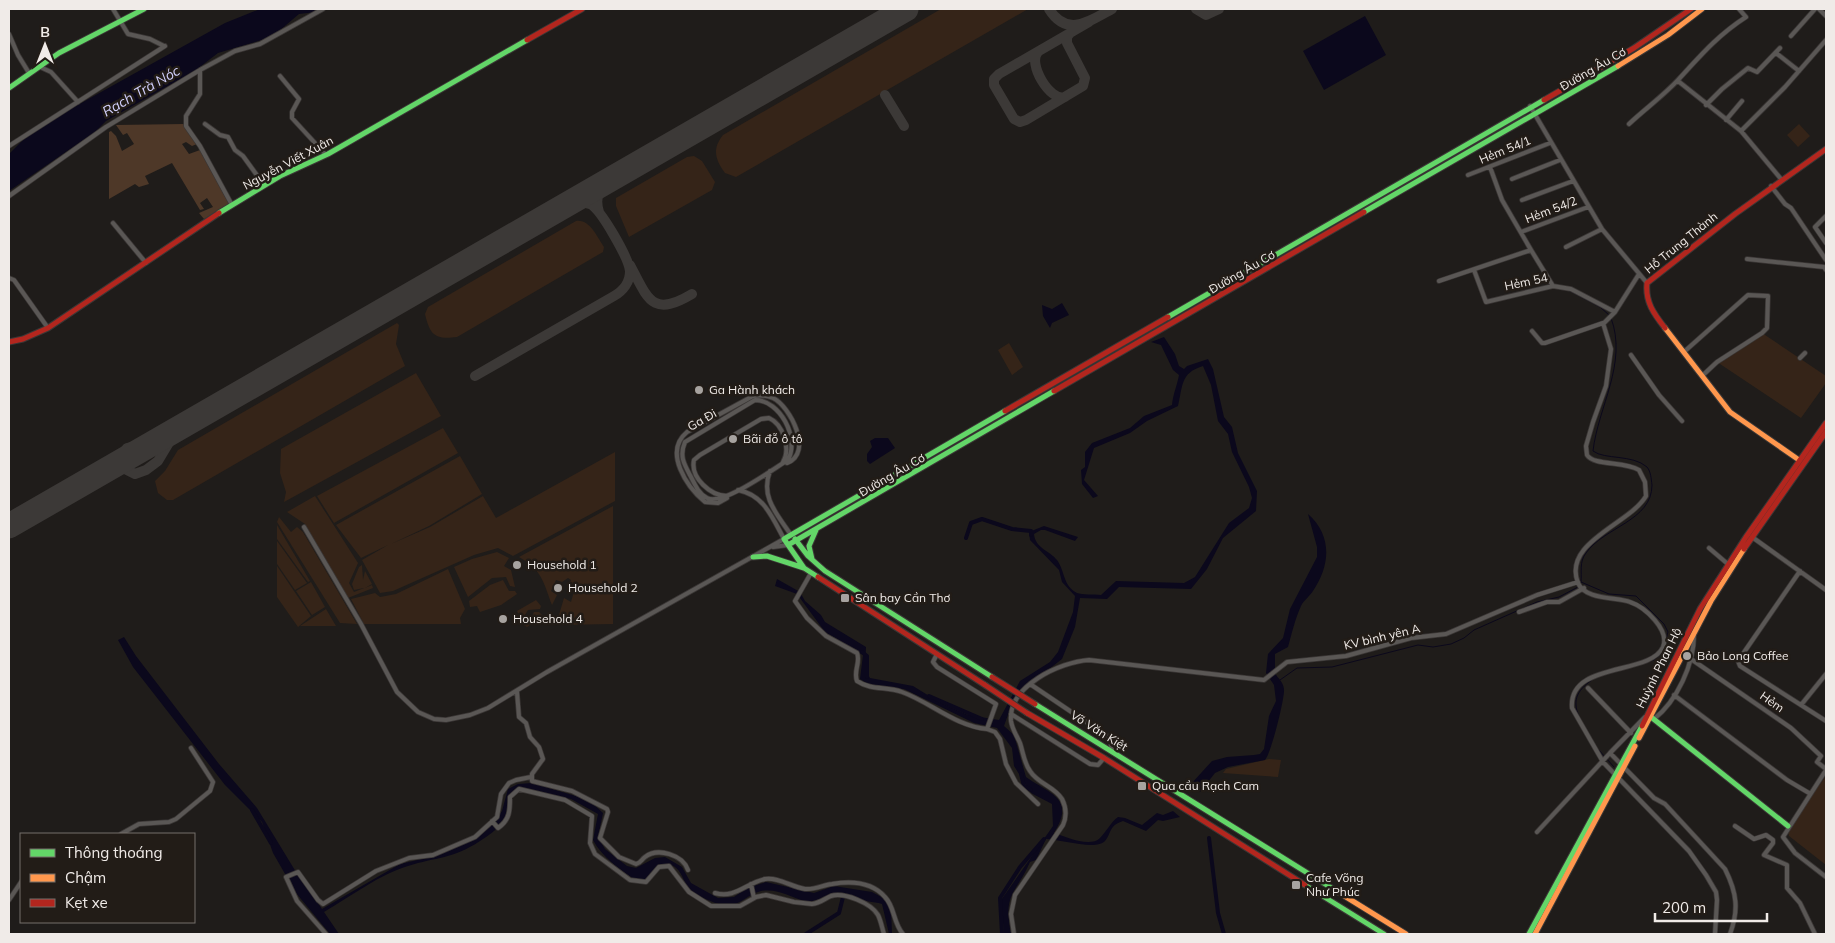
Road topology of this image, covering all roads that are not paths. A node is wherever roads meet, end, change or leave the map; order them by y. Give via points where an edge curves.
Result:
1 (113, 9) edge
2 (144, 9) edge
3 (323, 9) edge
4 (582, 9) edge
5 (1691, 9) edge
6 (1702, 9) edge
7 (1739, 9) edge
8 (1815, 9) edge
9 (1820, 9) edge
10 (1826, 16) edge
11 (120, 22) junction
12 (9, 34) edge
13 (1791, 36) dead end
14 (1826, 40) edge
15 (1780, 48) dead end
16 (1776, 53) junction
17 (1621, 55) junction
18 (1626, 62) junction
19 (40, 65) junction
20 (200, 70) junction
21 (1799, 71) junction
22 (29, 73) junction
23 (280, 76) dead end
24 (1678, 80) junction
25 (9, 88) edge
26 (1742, 101) dead end
27 (78, 102) junction
28 (1530, 106) junction
29 (1706, 106) junction
30 (1534, 114) junction
31 (1726, 120) junction
32 (205, 124) dead end
33 (1629, 124) dead end
34 (1742, 131) junction
35 (1550, 143) junction
36 (9, 146) edge
37 (1826, 149) edge
38 (326, 154) junction
39 (1560, 160) junction
40 (1490, 167) junction
41 (1468, 175) dead end
42 (1512, 179) dead end
43 (1781, 179) junction
44 (1573, 181) junction
45 (264, 186) junction
46 (1771, 186) junction
47 (9, 196) edge
48 (1522, 200) dead end
49 (232, 205) junction
50 (1588, 207) junction
51 (1826, 216) edge
52 (113, 223) dead end
53 (1602, 229) junction
54 (1521, 232) junction
55 (1826, 243) edge
56 (1566, 247) dead end
57 (1531, 250) junction
58 (1746, 259) dead end
59 (1826, 260) edge
60 (146, 263) junction
61 (1825, 267) edge
62 (1474, 270) junction
63 (1638, 274) junction
64 (9, 278) edge
65 (1438, 281) dead end
66 (1646, 283) junction
67 (1553, 286) junction
68 (1202, 297) junction
69 (1207, 304) junction
70 (1615, 312) junction
71 (1604, 324) junction
72 (48, 328) junction
73 (1532, 331) dead end
74 (9, 342) edge
75 (1685, 351) junction
76 (1805, 353) dead end
77 (1631, 355) dead end
78 (1800, 358) dead end
79 (1702, 376) junction
80 (1682, 421) dead end
81 (1826, 423) edge
82 (1826, 432) edge
83 (1801, 462) junction
84 (782, 464) junction
85 (770, 471) junction
86 (738, 490) junction
87 (729, 496) junction
88 (860, 497) junction
89 (863, 502) junction
90 (304, 527) dead end
91 (816, 529) junction
92 (791, 535) junction
93 (1752, 537) junction
94 (784, 539) junction
95 (796, 541) junction
96 (788, 546) junction
97 (771, 547) junction
98 (1709, 548) dead end
99 (753, 557) junction
100 (814, 562) junction
101 (1731, 566) junction
102 (804, 568) junction
103 (1800, 571) junction
104 (811, 573) junction
105 (1580, 586) junction
106 (1826, 590) edge
107 (1519, 612) dead end
108 (916, 628) junction
109 (1695, 630) junction
110 (910, 637) junction
111 (937, 654) junction
112 (1691, 659) junction
113 (1826, 674) edge
114 (1030, 684) junction
115 (1588, 688) dead end
116 (517, 692) junction
117 (1674, 695) junction
118 (1801, 705) junction
119 (1012, 714) junction
120 (1651, 716) junction
121 (1826, 720) edge
122 (987, 728) junction
123 (1631, 733) junction
124 (191, 748) dead end
125 (1112, 751) junction
126 (1609, 754) junction
127 (1104, 758) junction
128 (1603, 761) junction
129 (1622, 766) junction
130 (1826, 770) edge
131 (1617, 776) junction
132 (531, 778) junction
133 (1809, 794) junction
134 (1038, 804) dead end
135 (492, 822) junction
136 (1735, 826) dead end
137 (1788, 826) junction
138 (1536, 832) dead end
139 (123, 833) edge
140 (1783, 837) junction
141 (1772, 840) junction
142 (1263, 846) junction
143 (1257, 854) junction
144 (615, 855) junction
145 (610, 861) junction
146 (688, 870) dead end
147 (1826, 877) edge
148 (20, 884) edge
149 (751, 885) junction
150 (715, 893) dead end
151 (753, 897) junction
152 (9, 900) edge
153 (326, 934) edge
154 (884, 934) edge
155 (903, 934) edge
156 (1014, 934) edge
157 (1384, 934) edge
158 (1406, 934) edge
159 (1529, 934) edge
160 (1535, 934) edge
161 (1715, 934) edge
162 (1730, 934) edge
163 (1815, 934) edge

1 - 11 street
2 - 11 street
3 - 20 street via 260,44 235,51
4 - 38 street, Nguyễn Viết Xuân
5 - 17 street, Đường Âu Cơ
6 - 18 street, Đường Âu Cơ
7 - 24 street via 1746,17 1701,52
8 - 13 street
9 - 10 street
11 - 19 street
11 - 27 street via 128,34 165,46
12 - 22 street
14 - 21 street
15 - 16 street
16 - 21 street
16 - 29 street via 1757,72 1748,68
17 - 18 street
17 - 28 street, Đường Âu Cơ
18 - 30 street, Đường Âu Cơ
19 - 22 street
19 - 27 street
20 - 47 street via 106,127
20 - 49 street via 200,94 186,116 186,126
21 - 34 street
22 - 25 street
23 - 38 street via 299,99 292,118
24 - 29 street
24 - 33 street
26 - 31 street
27 - 36 street
28 - 30 street
28 - 68 street, Đường Âu Cơ
29 - 31 street
30 - 35 street
30 - 69 street, Đường Âu Cơ
31 - 34 street
32 - 45 street via 228,138
34 - 43 street
35 - 39 street
35 - 40 street, Hẻm 54/1
37 - 43 street, Hồ Trung Thành
38 - 45 street, Nguyễn Viết Xuân
39 - 42 street
39 - 44 street
40 - 41 street, Hẻm 54/1
40 - 54 street via 1502,200
43 - 46 street, Hồ Trung Thành
44 - 48 street
44 - 50 street
45 - 49 street, Nguyễn Viết Xuân
46 - 59 street via 1791,208
46 - 66 street, Hồ Trung Thành
49 - 60 street, Nguyễn Viết Xuân
50 - 53 street
50 - 54 street, Hẻm 54/2
51 - 55 street via 1814,227
52 - 60 street
53 - 56 street
53 - 63 street
54 - 57 street
57 - 62 street
57 - 67 street
58 - 61 street
60 - 72 street, Nguyễn Viết Xuân
62 - 65 street
62 - 67 street, Hẻm 54 via 1486,302
63 - 66 street
63 - 70 street
64 - 72 street via 14,280
66 - 75 street, Hồ Trung Thành via 1652,311
67 - 70 street, Hẻm 54 via 1571,289
68 - 69 street
68 - 88 street, Đường Âu Cơ
69 - 89 street, Đường Âu Cơ
70 - 71 street
71 - 73 street via 1545,343
71 - 105 street via 1611,349 1606,386 1586,446 1587,455 1592,460 1618,462 1637,468 1643,475 1646,491 1645,498 1619,523 1585,546 1576,565
72 - 74 street, Nguyễn Viết Xuân
75 - 79 street, Hồ Trung Thành
75 - 79 street via 1748,295 1768,296 1767,328
76 - 78 street
77 - 80 street
79 - 83 street, Hồ Trung Thành via 1730,412
81 - 83 street, Huỳnh Phan Hộ
82 - 83 street, Huỳnh Phan Hộ
83 - 93 street, Huỳnh Phan Hộ
83 - 101 street, Huỳnh Phan Hộ
84 - 85 street
84 - 87 street via 787,445 769,418 761,419 700,455 694,460 693,468 704,486 712,494
84 - 87 street, Ga Đi via 792,453 792,437 776,409 763,400 755,400 691,437 685,442 682,457 698,490 710,499
84 - 87 street via 795,458 799,435 778,402 765,396 753,396 688,432 678,447 677,459 693,489 710,503 726,501
85 - 86 street
85 - 92 street via 766,482 768,499
86 - 87 street
86 - 94 street via 754,495 762,502
88 - 89 street
88 - 92 street, Đường Âu Cơ
89 - 91 street, Đường Âu Cơ
90 - 116 street via 397,692 412,708 434,719 455,720 488,708
91 - 95 street, Đường Âu Cơ
91 - 100 street via 809,546
92 - 94 street, Đường Âu Cơ
92 - 95 street, Võ Văn Kiệt
93 - 101 street, Huỳnh Phan Hộ
93 - 103 street
94 - 96 street, Võ Văn Kiệt
94 - 97 street
95 - 96 street, Đường Âu Cơ
95 - 100 street, Võ Văn Kiệt
96 - 97 street
96 - 102 street, Võ Văn Kiệt
97 - 99 street
98 - 101 street
99 - 102 street via 778,558
99 - 116 street
100 - 108 street, Võ Văn Kiệt
101 - 109 street, Huỳnh Phan Hộ
101 - 120 street, Huỳnh Phan Hộ via 1688,630
102 - 104 street, Võ Văn Kiệt
103 - 106 street
103 - 118 street via 1738,661 1740,666
104 - 110 street, Võ Văn Kiệt
104 - 122 street via 795,601 817,628 835,643 857,654 855,674 859,683 870,688 904,692 960,722
105 - 107 street via 1559,602 1547,602
105 - 114 street, KV bình yên A via 1537,595 1446,634 1412,638 1346,656 1290,662 1267,679 1089,660 1062,664
105 - 128 street via 1604,598 1633,603 1657,624 1664,638 1663,646 1655,657 1596,675 1574,696 1573,711
108 - 110 street
108 - 125 street, Võ Văn Kiệt, bridge
109 - 112 street
109 - 120 street, Huỳnh Phan Hộ
110 - 111 street, Võ Văn Kiệt
111 - 122 street via 933,662 937,667 996,704
111 - 127 street, Võ Văn Kiệt, bridge via 1027,713
112 - 117 street
112 - 130 street, Hẻm via 1791,728 1821,756 1817,762
113 - 118 street
114 - 119 street via 1016,702
114 - 125 street via 1110,738
115 - 123 street
116 - 132 street via 519,717 526,723 543,759
117 - 120 street via 1661,714
117 - 133 street
118 - 121 street
119 - 127 street via 1090,764 1098,765
119 - 156 street via 1011,724 1028,768 1037,780 1058,794 1064,804 1065,820 1015,895 1010,914
120 - 123 street
120 - 129 street, Huỳnh Phan Hộ
120 - 137 street, Huỳnh Phan Hộ
122 - 134 street via 1000,739 1006,764 1016,783
123 - 126 street
124 - 139 street via 213,782 210,791 176,819 139,824
125 - 142 street, Võ Văn Kiệt
126 - 128 street
126 - 129 street
127 - 143 street, Võ Văn Kiệt
128 - 131 street
128 - 138 street
129 - 131 street, Huỳnh Phan Hộ
129 - 162 street via 1654,798 1665,804 1725,869 1737,912
130 - 133 street
131 - 159 street, Huỳnh Phan Hộ
131 - 160 street, Huỳnh Phan Hộ
131 - 161 street via 1689,851 1706,875 1716,892
132 - 135 street via 512,781 503,790 499,812
132 - 144 street via 538,784 572,791 607,809 600,838
133 - 137 street
135 - 145 street via 497,828 509,817 510,797 516,790 525,789 565,800 592,816 591,847 598,857
135 - 153 street via 464,842 376,871 324,904 297,872 287,877 297,901
136 - 141 street via 1754,839 1766,835
137 - 140 street
140 - 141 street
140 - 147 street via 1795,854
141 - 163 street via 1764,855 1787,865 1787,888 1800,903
142 - 143 street
142 - 158 street, Võ Văn Kiệt
143 - 157 street, Võ Văn Kiệt
144 - 145 street
144 - 146 street via 636,864 648,855 673,855 684,862
145 - 151 street via 630,880 638,882 648,881 659,867 671,867 689,892 711,906 740,906
148 - 152 street
149 - 150 street via 736,893
149 - 151 street
149 - 155 street via 773,879 808,889 832,884 865,884 885,896
151 - 154 street via 772,896 812,904 830,897 843,897 871,908 878,916

